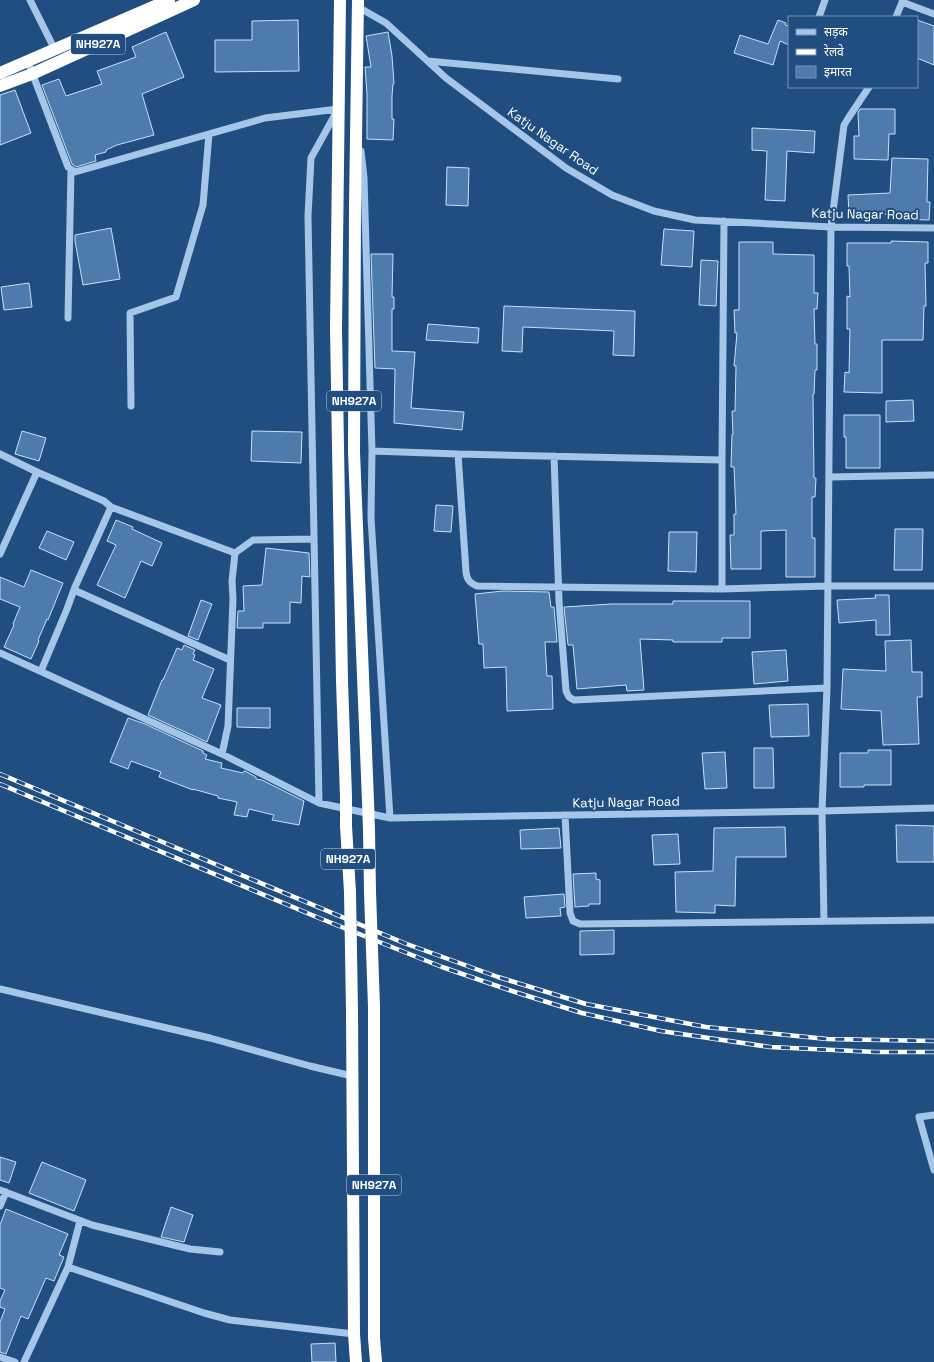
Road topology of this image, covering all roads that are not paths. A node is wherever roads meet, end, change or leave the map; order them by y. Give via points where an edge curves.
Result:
1 (30, 0) edge
2 (169, 0) edge
3 (194, 0) edge
4 (340, 0) edge
5 (825, 0) edge
6 (903, 1) edge
7 (358, 4) edge
8 (934, 14) edge
9 (819, 16) edge
10 (896, 16) edge
11 (55, 50) junction
12 (428, 61) junction
13 (28, 62) junction
14 (0, 74) edge
15 (32, 74) junction
16 (618, 79) dead end
17 (0, 86) edge
18 (868, 88) edge
19 (338, 109) junction
20 (356, 113) junction
21 (209, 134) junction
22 (71, 170) junction
23 (724, 221) junction
24 (831, 227) junction
25 (934, 228) edge
26 (68, 318) dead end
27 (131, 406) dead end
28 (372, 451) junction
29 (0, 454) edge
30 (458, 454) junction
31 (554, 456) junction
32 (722, 460) junction
33 (37, 472) junction
34 (934, 475) edge
35 (829, 477) junction
36 (111, 507) junction
37 (313, 539) junction
38 (0, 553) edge
39 (235, 553) junction
40 (828, 586) junction
41 (934, 586) edge
42 (559, 588) junction
43 (722, 589) junction
44 (74, 590) junction
45 (0, 653) edge
46 (230, 660) junction
47 (41, 671) junction
48 (827, 688) junction
49 (222, 754) junction
50 (319, 803) junction
51 (934, 808) edge
52 (822, 812) junction
53 (565, 815) junction
54 (390, 818) junction
55 (824, 920) junction
56 (934, 920) edge
57 (0, 989) edge
58 (352, 1076) junction
59 (934, 1115) edge
60 (934, 1170) edge
61 (3, 1191) edge
62 (0, 1206) edge
63 (80, 1221) junction
64 (220, 1252) dead end
65 (68, 1267) junction
66 (354, 1334) junction
67 (0, 1357) edge
68 (15, 1362) edge
69 (24, 1362) edge
70 (356, 1362) edge
71 (376, 1362) edge

1 - 11 street
2 - 11 highway, NH927A
3 - 15 highway, NH927A
4 - 19 highway, NH927A
5 - 9 street
6 - 8 street
6 - 10 street
7 - 12 street, Katju Nagar Road via 386,23
7 - 20 highway, NH927A
11 - 13 highway, NH927A
12 - 16 street
12 - 23 street, Katju Nagar Road via 446,78 566,168 612,195 654,211 695,220
13 - 14 highway, NH927A
13 - 15 street
15 - 17 highway, NH927A
15 - 22 street
18 - 24 street via 844,125
19 - 21 street via 266,118
19 - 37 street via 311,158 308,216
19 - 58 highway, NH927A, bridge via 336,329
20 - 28 street via 364,178
20 - 71 highway, NH927A, bridge via 354,452 374,1007
21 - 22 street via 76,172
21 - 27 street via 203,205 176,297 130,313
22 - 26 street
23 - 24 street, Katju Nagar Road
23 - 32 street
24 - 25 street, Katju Nagar Road
24 - 35 street
28 - 30 street
28 - 54 street via 371,518
29 - 33 street
30 - 31 street
30 - 42 street via 466,572 471,584
31 - 32 street
31 - 42 street
32 - 43 street
33 - 36 street via 104,501
33 - 38 street
34 - 35 street
35 - 40 street
36 - 39 street
36 - 44 street
37 - 39 street via 252,540
37 - 50 street
39 - 46 street
40 - 41 street
40 - 43 street
40 - 48 street
42 - 43 street
42 - 48 street via 566,691 574,700
44 - 46 street
44 - 47 street
45 - 47 street, Katju Nagar Road
46 - 49 street via 228,726
47 - 49 street, Katju Nagar Road
48 - 52 street
49 - 50 street, Katju Nagar Road
50 - 54 street, Katju Nagar Road
51 - 52 street, Katju Nagar Road
52 - 53 street, Katju Nagar Road
52 - 55 street
53 - 54 street, Katju Nagar Road
53 - 55 street via 570,913 573,921 580,924
55 - 56 street
57 - 58 street via 210,1038
58 - 66 highway, NH927A
59 - 60 street via 919,1117
61 - 62 street
61 - 63 street
63 - 64 street via 190,1249
63 - 65 street
65 - 66 street via 230,1320
65 - 69 street
66 - 70 highway, NH927A
67 - 68 street

